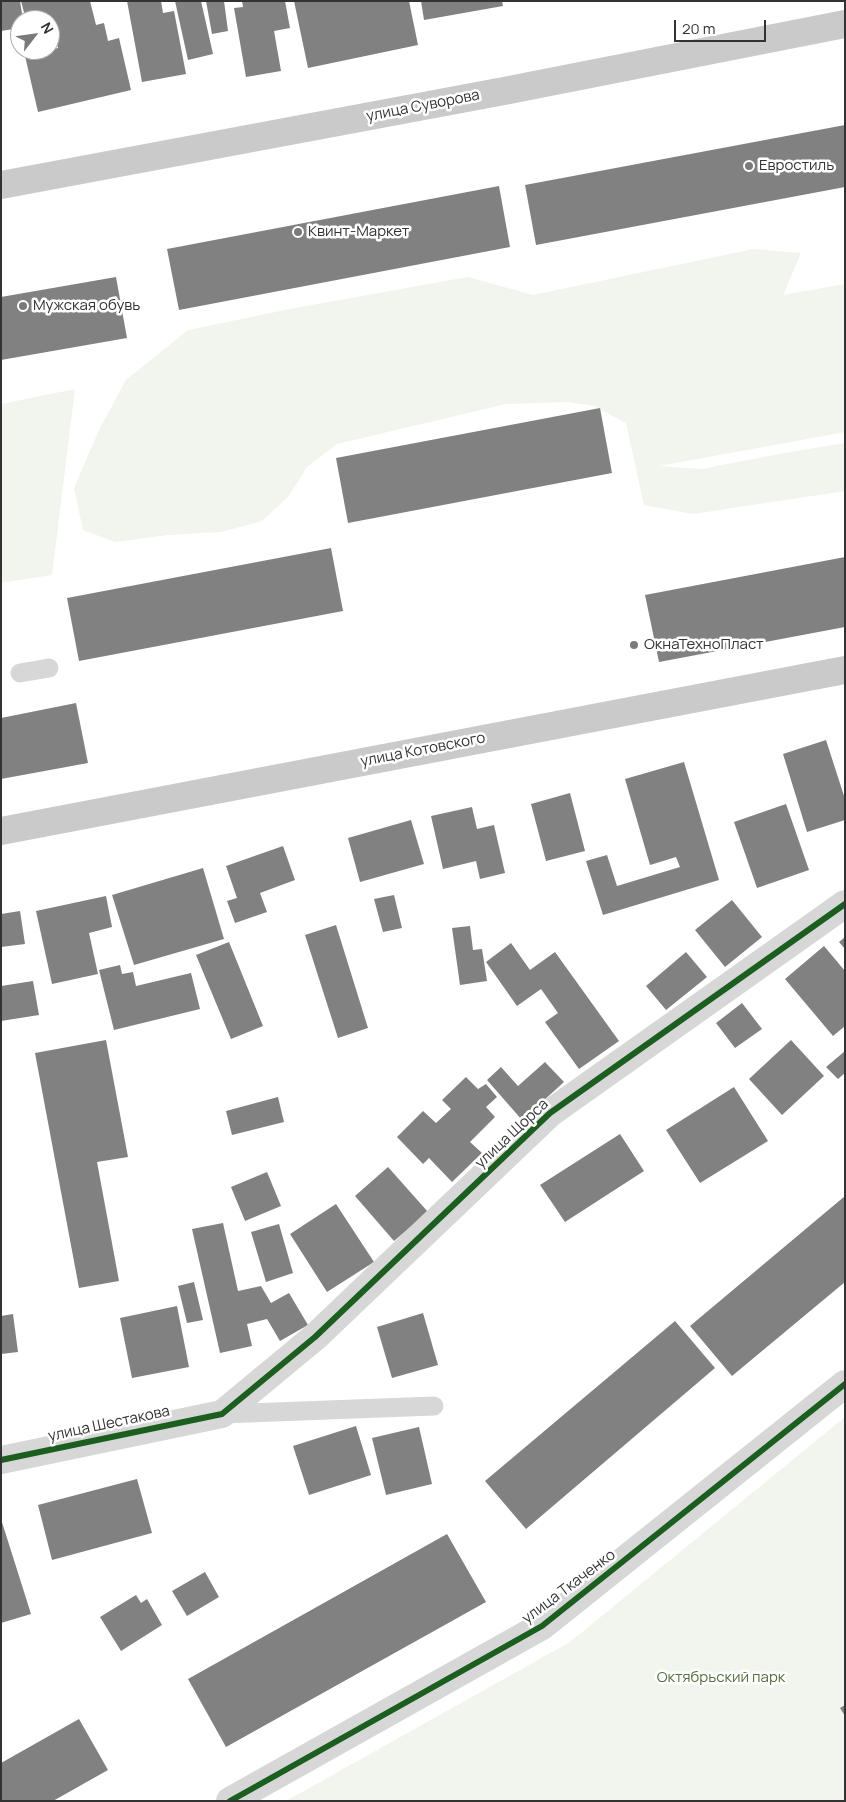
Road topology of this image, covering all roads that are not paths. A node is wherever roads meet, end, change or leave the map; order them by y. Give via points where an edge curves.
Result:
1 (845, 24) edge
2 (1, 185) edge
3 (49, 668) dead end
4 (845, 670) edge
5 (20, 673) dead end
6 (1, 831) edge
7 (845, 904) edge
8 (845, 1384) edge
9 (434, 1406) dead end
10 (222, 1414) junction
11 (1, 1460) edge
12 (230, 1801) edge

1 - 2 main road, улица Суворова
3 - 5 lane
4 - 6 main road, улица Котовского
7 - 10 street, улица Щорса via 550,1113 315,1337
8 - 12 street, улица Ткаченко via 542,1626
9 - 10 lane
10 - 11 street, улица Шестакова

